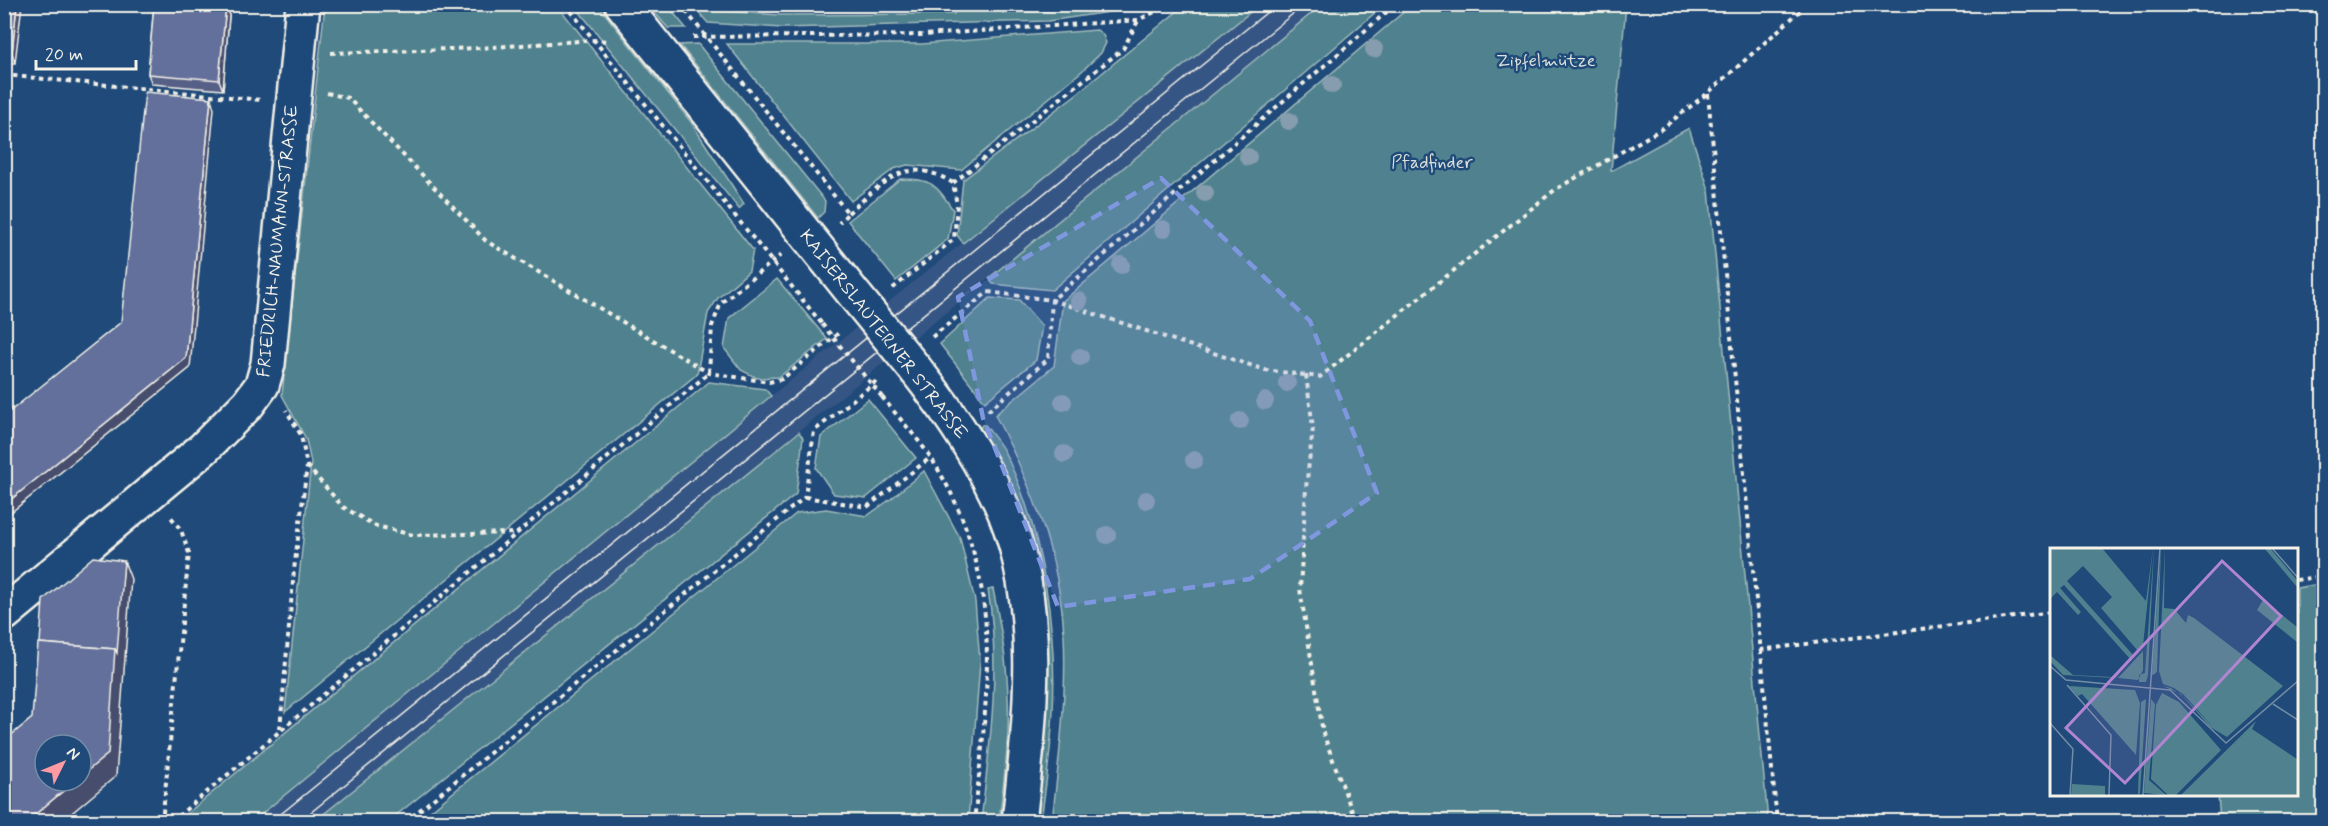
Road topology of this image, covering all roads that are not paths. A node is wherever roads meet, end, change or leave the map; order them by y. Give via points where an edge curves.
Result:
1 (303, 4) edge
2 (622, 4) edge
3 (4, 614) edge
4 (1019, 822) edge

1 - 3 main road, FRIEDRICH-NAUMANN-STRASSE via 268,364 262,385 249,404 203,449
2 - 4 main road, KAISERSLAUTERNER STRASSE, bridge via 942,403 987,475 1005,515 1021,574 1029,635 1029,727

